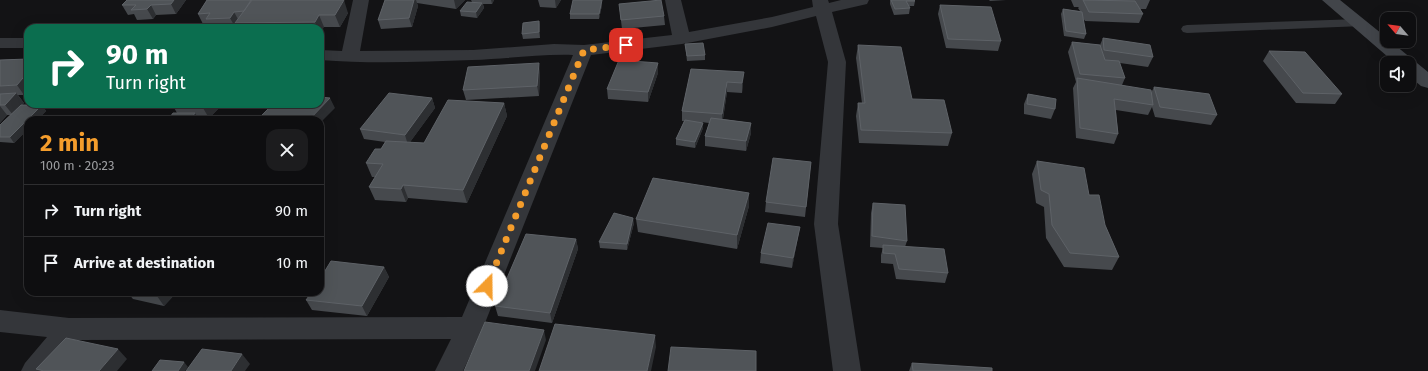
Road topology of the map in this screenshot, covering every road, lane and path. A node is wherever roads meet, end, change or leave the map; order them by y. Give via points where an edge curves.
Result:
1 (361, 0) edge
2 (673, 0) edge
3 (861, 0) edge
4 (1330, 0) edge
5 (821, 5) edge
6 (1358, 24) junction
7 (1187, 29) dead end
8 (682, 39) junction
9 (24, 43) edge
10 (0, 44) edge
11 (584, 50) junction
12 (324, 55) edge
13 (1397, 56) edge
14 (350, 57) junction
15 (1416, 72) edge
16 (1428, 82) edge
17 (0, 321) edge
18 (470, 328) junction
19 (70, 329) junction
20 (35, 371) edge
21 (449, 371) edge
22 (847, 371) edge

1 - 14 street
2 - 8 street
3 - 5 street
4 - 6 street
5 - 8 street via 772,22
5 - 22 street via 837,62 826,224
6 - 7 lane
6 - 13 street
8 - 11 street
9 - 10 street
11 - 14 street
11 - 18 street
12 - 14 street
15 - 16 street
17 - 19 street
18 - 19 street
18 - 21 street
19 - 20 street

